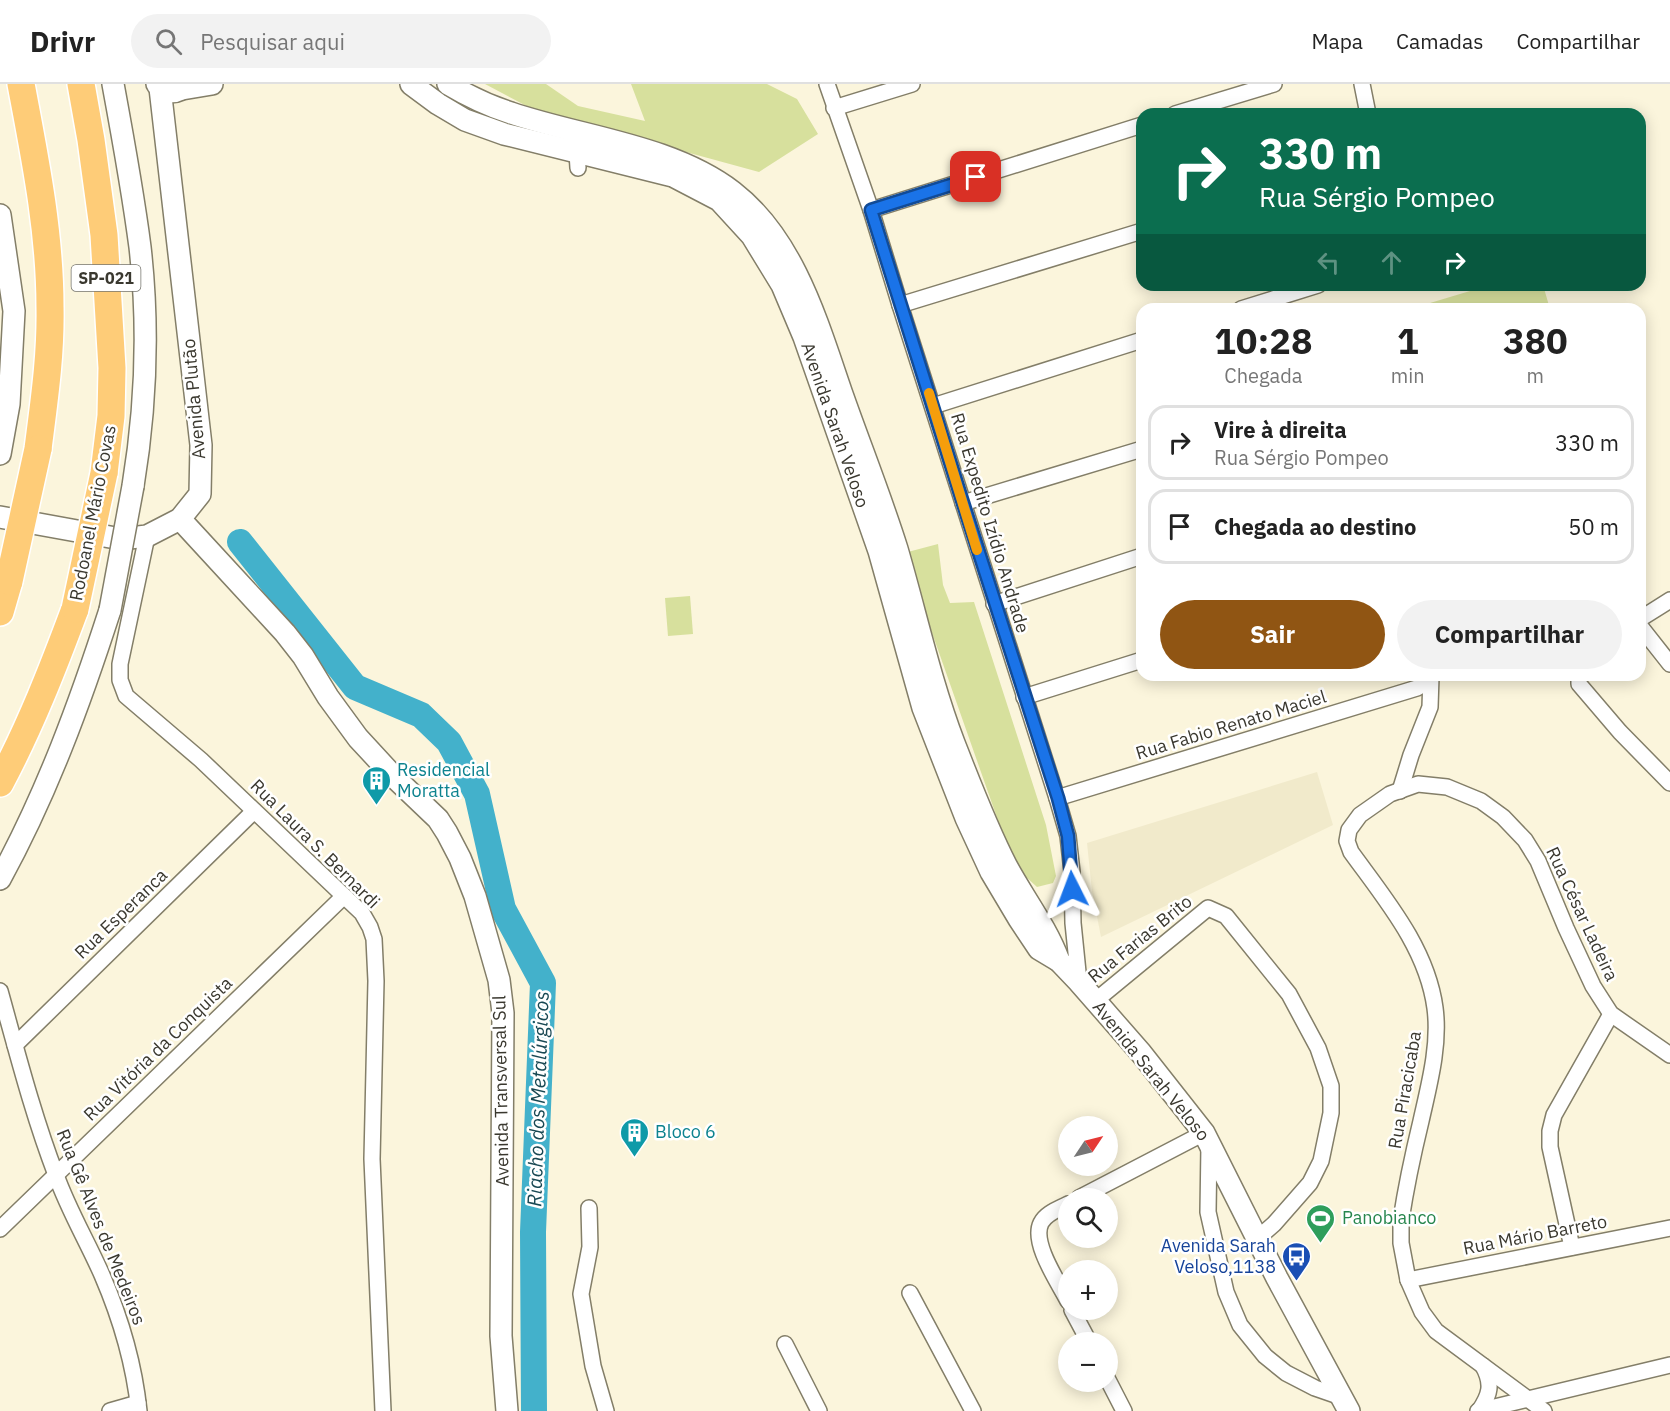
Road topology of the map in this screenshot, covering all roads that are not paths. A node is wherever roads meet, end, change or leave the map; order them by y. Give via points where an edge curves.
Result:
1 (21, 84) edge
2 (81, 84) edge
3 (113, 84) edge
4 (212, 84) edge
5 (411, 84) edge
6 (448, 84) edge
7 (827, 84) edge
8 (912, 84) edge
9 (1274, 84) edge
10 (1362, 84) edge
11 (158, 86) edge
12 (184, 87) edge
13 (834, 108) junction
14 (1195, 108) edge
15 (1367, 108) edge
16 (1136, 127) edge
17 (871, 210) junction
18 (0, 215) edge
19 (1136, 233) edge
20 (1299, 291) edge
21 (1260, 303) edge
22 (900, 305) junction
23 (1136, 342) edge
24 (933, 406) junction
25 (1136, 451) edge
26 (0, 454) edge
27 (963, 503) junction
28 (0, 518) edge
29 (180, 519) junction
30 (147, 536) junction
31 (1136, 557) edge
32 (1670, 600) edge
33 (994, 603) junction
34 (0, 612) edge
35 (1646, 615) edge
36 (1646, 634) edge
37 (1136, 662) edge
38 (1670, 664) edge
39 (1427, 681) edge
40 (1431, 681) edge
41 (1579, 681) edge
42 (1024, 697) junction
43 (0, 783) edge
44 (1670, 783) edge
45 (1400, 791) junction
46 (1058, 798) junction
47 (254, 811) junction
48 (1360, 814) joint
49 (0, 879) edge
50 (344, 896) junction
51 (1059, 961) junction
52 (1079, 982) junction
53 (0, 990) edge
54 (1095, 1001) junction
55 (1611, 1014) junction
56 (15, 1044) junction
57 (1670, 1055) edge
58 (1207, 1138) junction
59 (56, 1176) junction
60 (1100, 1188) edge
61 (589, 1208) dead end
62 (1058, 1209) edge
63 (1670, 1228) edge
64 (0, 1229) edge
65 (1258, 1238) junction
66 (1572, 1247) junction
67 (1408, 1280) junction
68 (1058, 1282) edge
69 (910, 1293) dead end
70 (785, 1344) dead end
71 (1670, 1365) edge
72 (1483, 1366) junction
73 (1114, 1392) edge
74 (1526, 1399) junction
75 (1345, 1404) edge
76 (138, 1407) edge
77 (110, 1411) edge
78 (383, 1411) edge
79 (507, 1411) edge
80 (606, 1411) edge
81 (819, 1411) edge
82 (973, 1411) edge
83 (1124, 1411) edge
84 (1479, 1411) edge
85 (1544, 1411) edge

1 - 34 highway, SP-021, bridge via 47,241 48,375 38,449
2 - 43 highway, Rodoanel Mário Covas / SP-021, bridge via 104,235 111,416 104,472 75,609 44,692
3 - 49 main road, bridge via 143,290 145,371 134,486 110,610 86,686 31,819
4 - 12 main road
5 - 51 main road, Avenida Sarah Veloso via 465,120 577,160 673,176 718,200 752,236 782,285 804,338 875,540 923,708 966,818 1019,919 1039,949
6 - 51 main road, Avenida Sarah Veloso via 512,114 656,153 700,172 732,191 769,230 787,256 820,331 896,546 955,745 1006,864 1050,937
7 - 13 street, Rua Expedito Izídio Andrade
8 - 13 street
9 - 14 street
10 - 15 street
11 - 12 main road via 171,92
11 - 29 main road, Avenida Plutão via 201,446 200,494
13 - 17 street, Rua Expedito Izídio Andrade
16 - 17 street
17 - 22 street, Rua Expedito Izídio Andrade
18 - 26 main road via 14,311 9,404
19 - 22 street
20 - 21 street
22 - 24 street, Rua Expedito Izídio Andrade
23 - 24 street
24 - 27 street, Rua Expedito Izídio Andrade
25 - 27 street
27 - 33 street, Rua Expedito Izídio Andrade
28 - 30 main road, Avenida Plutão via 121,538
29 - 30 main road, Avenida Plutão
29 - 79 main road, Avenida Transversal Sul via 285,633 358,738 438,819 476,896 499,980 503,1013 501,1336
30 - 47 street, Rua Laura S. Bernardi via 120,664 122,687 126,696
31 - 33 street
32 - 35 street
33 - 42 street, Rua Expedito Izídio Andrade
36 - 38 street
37 - 42 street
39 - 46 street, Rua Fabio Renato Maciel via 1417,688
40 - 45 street via 1430,707
41 - 44 street via 1620,732
42 - 46 street, Rua Expedito Izídio Andrade
45 - 48 street, Rua César Ladeira
45 - 55 street, Rua César Ladeira via 1418,784 1447,787 1481,801 1525,840 1538,861 1588,977
46 - 52 street, Rua Expedito Izídio Andrade via 1068,836
47 - 50 street, Rua Laura S. Bernardi
47 - 56 street, Rua Esperanca
48 - 67 street, Rua Piracicaba via 1348,830 1351,852 1400,919 1431,987 1435,1008 1437,1032 1430,1079 1401,1220
50 - 59 street, Rua Vitória da Conquista
50 - 78 street, Rua Laura S. Bernardi via 362,914 374,939 371,1124
51 - 52 main road, Avenida Sarah Veloso
52 - 54 main road, Avenida Sarah Veloso
53 - 56 street, Rua Gê Alves de Medeiros
54 - 58 main road, Avenida Sarah Veloso
54 - 65 street, Rua Farias Brito via 1208,908 1226,916 1289,994 1325,1064 1331,1086 1331,1113 1321,1161 1310,1183
55 - 57 street, Rua César Ladeira
55 - 66 street via 1554,1115 1550,1131
56 - 59 street, Rua Gê Alves de Medeiros
58 - 60 street
58 - 65 main road, Avenida Sarah Veloso
58 - 75 street via 1208,1212 1226,1292 1240,1325 1265,1356 1286,1373
59 - 64 street, Rua Vitória da Conquista
59 - 76 street, Rua Gê Alves de Medeiros via 120,1319
61 - 80 street via 590,1247 581,1294 593,1366
62 - 68 street via 1041,1223 1039,1236 1040,1247
63 - 66 street, Rua Mário Barreto
65 - 75 main road, Avenida Sarah Veloso
66 - 67 street, Rua Mário Barreto
67 - 72 street, Rua Piracicaba via 1422,1312 1436,1331
69 - 82 street
70 - 81 street
71 - 74 street
72 - 74 street, Rua Piracicaba
72 - 84 street via 1488,1374 1489,1396
73 - 83 street
74 - 84 street
74 - 85 street, Rua Piracicaba
76 - 77 street

